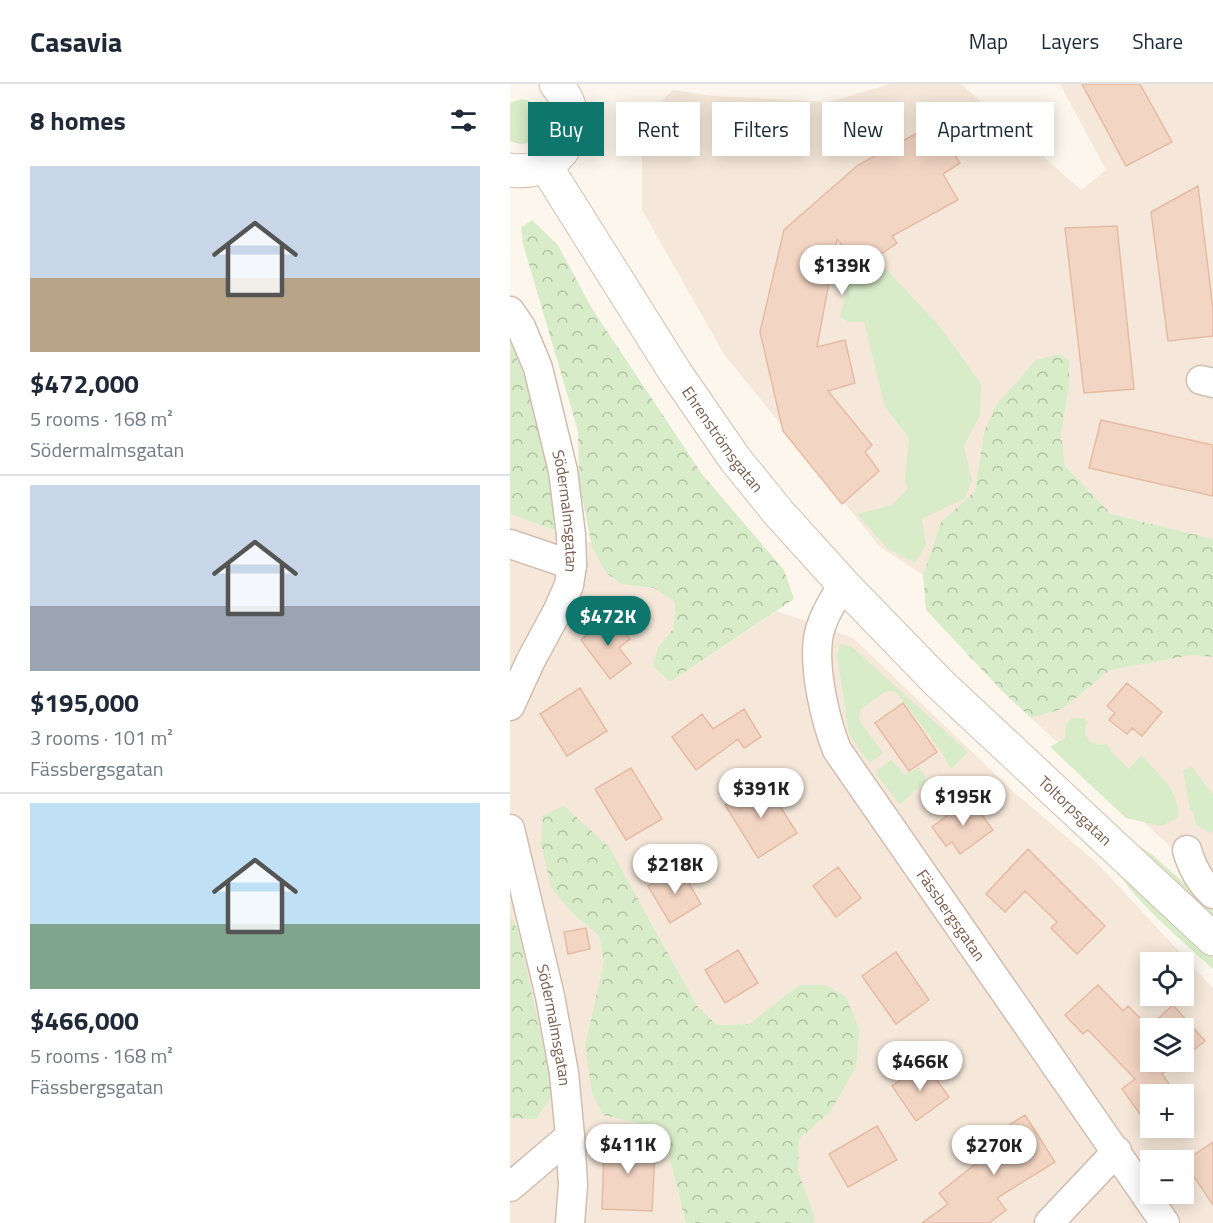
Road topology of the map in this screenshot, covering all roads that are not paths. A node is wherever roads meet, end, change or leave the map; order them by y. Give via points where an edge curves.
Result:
1 (566, 87) edge
2 (545, 165) junction
3 (510, 170) edge
4 (510, 311) edge
5 (510, 544) edge
6 (572, 565) junction
7 (843, 584) junction
8 (939, 683) joint
9 (510, 706) edge
10 (510, 829) edge
11 (1187, 850) dead end
12 (1213, 894) edge
13 (1213, 939) edge
14 (570, 1136) junction
15 (1117, 1151) junction
16 (510, 1186) edge
17 (570, 1223) edge
18 (1048, 1223) edge
19 (1165, 1223) edge

1 - 2 street via 570,133 561,152
2 - 3 street via 528,171
2 - 7 street, Ehrenströmsgatan via 675,372 735,459
4 - 6 street, Södermalmsgatan via 541,379 563,471
5 - 6 street
6 - 9 street, Södermalmsgatan via 569,585
7 - 8 street, Ehrenströmsgatan
7 - 15 street, Fässbergsgatan via 818,638 817,658 830,733 837,750
8 - 13 street, Toltorpsgatan
10 - 14 street, Södermalmsgatan via 550,996
11 - 12 street via 1192,867
14 - 16 street
14 - 17 street, Södermalmsgatan
15 - 18 street
15 - 19 street, Fässbergsgatan

